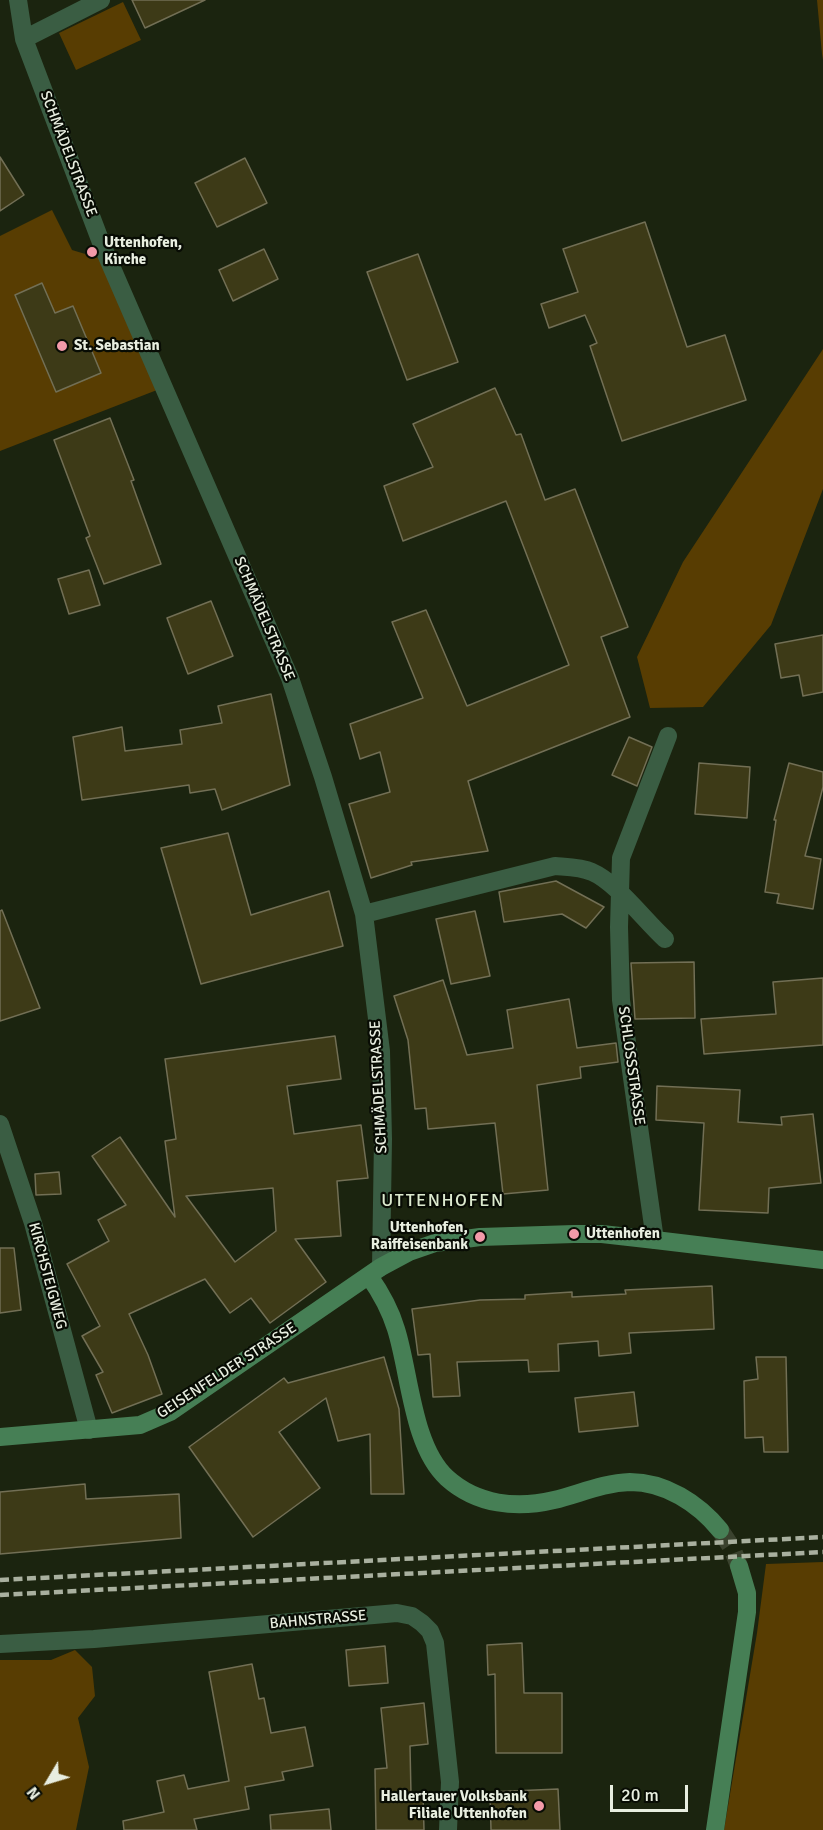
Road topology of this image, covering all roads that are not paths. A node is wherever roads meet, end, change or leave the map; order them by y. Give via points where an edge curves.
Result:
1 (18, 0) edge
2 (101, 0) edge
3 (24, 39) junction
4 (668, 736) dead end
5 (620, 892) junction
6 (364, 914) junction
7 (665, 939) dead end
8 (0, 1124) edge
9 (655, 1239) junction
10 (823, 1260) edge
11 (375, 1272) junction
12 (89, 1430) junction
13 (0, 1437) edge
14 (720, 1530) tunnel mouth
15 (740, 1566) tunnel mouth
16 (0, 1644) edge
17 (448, 1830) edge
18 (716, 1830) edge

1 - 3 street, SCHMÄDELSTRASSE
2 - 3 street
3 - 6 street, SCHMÄDELSTRASSE via 102,244 290,678
4 - 5 street, SCHLOSSSTRASSE via 621,858
5 - 6 street via 593,872 555,866
5 - 7 street
5 - 9 street, SCHLOSSSTRASSE via 621,1000
6 - 11 street, SCHMÄDELSTRASSE via 381,1051 383,1161
8 - 12 street, KIRCHSTEIGWEG via 33,1223
9 - 10 street, GEISENFELDER STRASSE
9 - 11 street, GEISENFELDER STRASSE via 593,1234 480,1237 435,1243 409,1252
11 - 12 street, GEISENFELDER STRASSE via 170,1413 140,1425
11 - 14 street via 397,1331 423,1439 433,1460 461,1489 483,1500 529,1505 630,1482 659,1487 688,1499
12 - 13 street, GEISENFELDER STRASSE
15 - 18 street via 747,1612
16 - 17 street, BAHNSTRASSE via 398,1613 412,1616 430,1631 437,1654 450,1782

